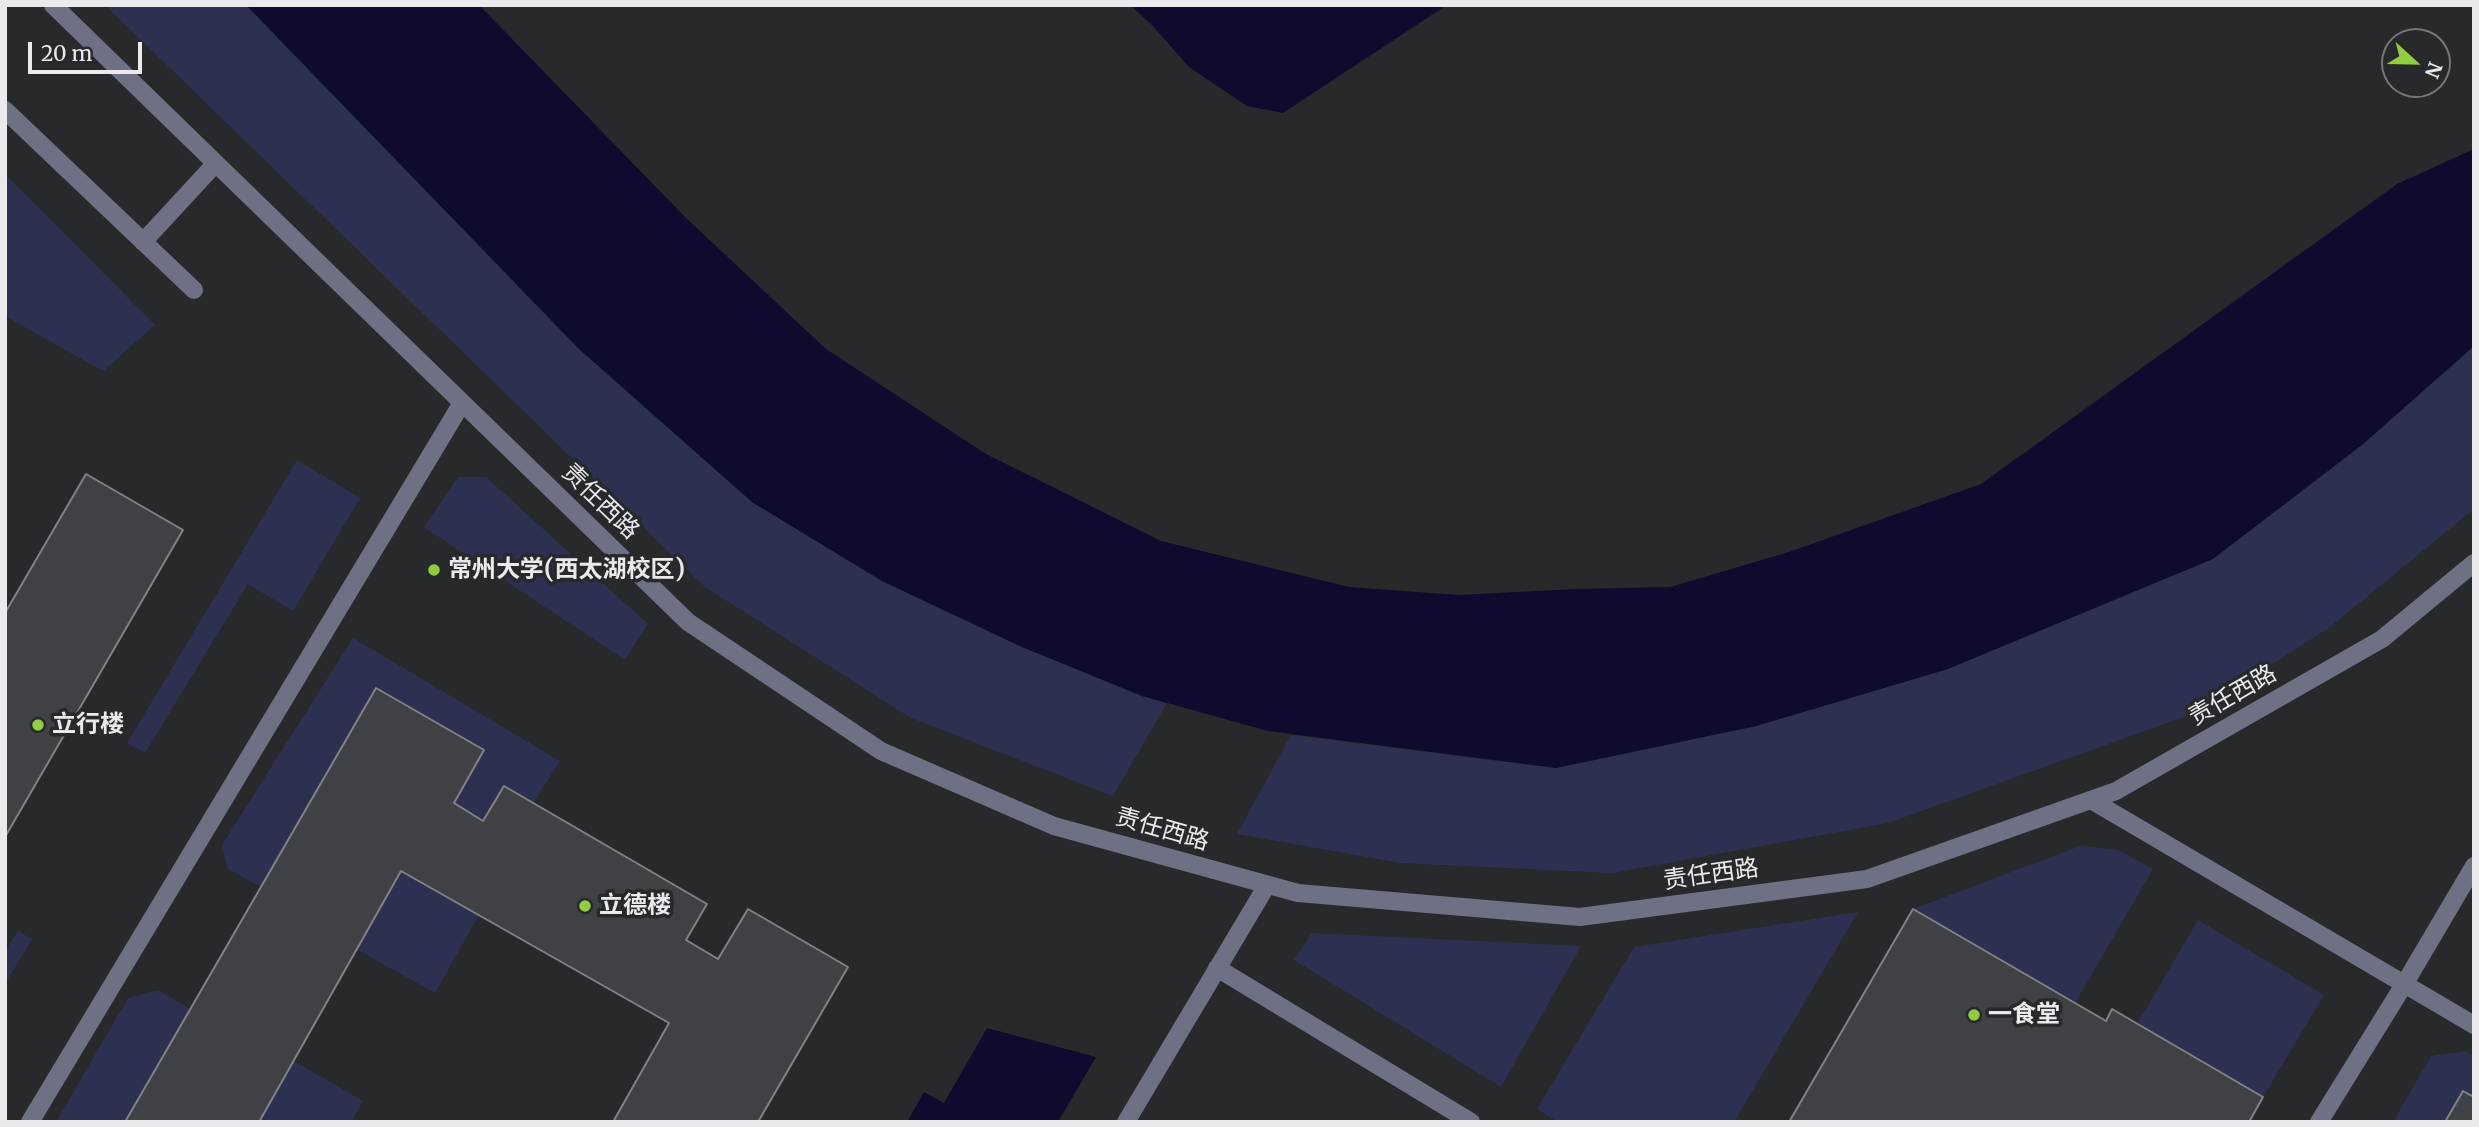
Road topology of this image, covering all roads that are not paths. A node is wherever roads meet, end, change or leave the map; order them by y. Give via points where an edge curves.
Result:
1 (54, 5) edge
2 (5, 110) edge
3 (216, 163) junction
4 (143, 242) junction
5 (194, 290) dead end
6 (462, 403) junction
7 (2474, 563) edge
8 (2091, 800) junction
9 (2474, 866) edge
10 (1267, 885) junction
11 (1217, 968) junction
12 (2405, 983) junction
13 (2474, 1025) edge
14 (30, 1122) edge
15 (1126, 1122) edge
16 (1471, 1122) edge
17 (2319, 1122) edge

1 - 3 lane, 责任西路
2 - 4 lane
3 - 4 lane
3 - 6 lane, 责任西路
4 - 5 lane
6 - 10 lane, 责任西路 via 688,622 881,751 1054,826
6 - 14 lane
7 - 8 lane, 责任西路 via 2382,639 2116,791
8 - 10 lane, 责任西路 via 1867,879 1580,918 1298,893
8 - 12 lane
9 - 12 lane
10 - 11 lane
11 - 15 lane
11 - 16 lane
12 - 13 lane
12 - 17 lane

